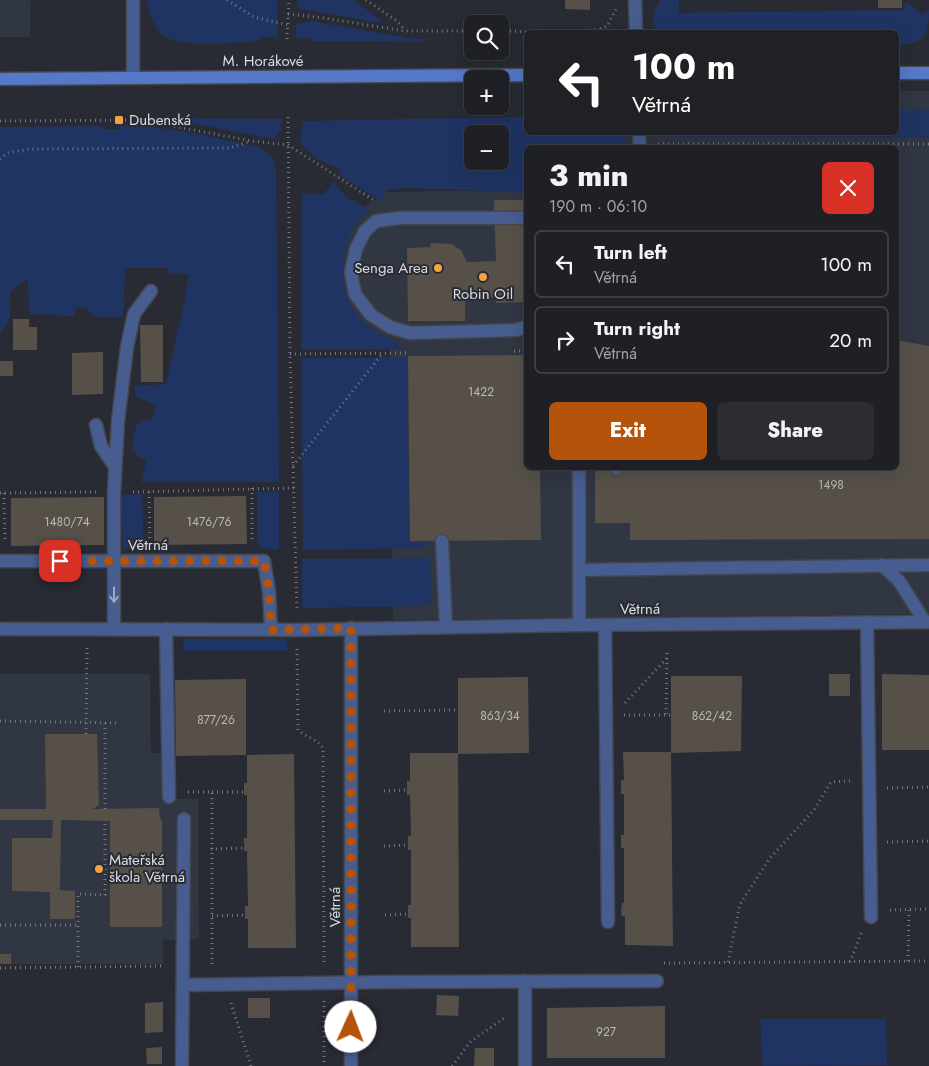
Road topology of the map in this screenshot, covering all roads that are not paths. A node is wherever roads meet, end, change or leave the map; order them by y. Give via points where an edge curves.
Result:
1 (133, 0) edge
2 (635, 0) edge
3 (636, 30) edge
4 (899, 73) edge
5 (929, 73) edge
6 (524, 75) edge
7 (133, 78) junction
8 (0, 79) edge
9 (524, 218) edge
10 (151, 291) dead end
11 (524, 328) edge
12 (96, 425) dead end
13 (115, 467) junction
14 (579, 470) edge
15 (442, 541) dead end
16 (3, 561) edge
17 (114, 562) junction
18 (929, 565) edge
19 (882, 566) junction
20 (579, 570) junction
21 (867, 622) junction
22 (927, 622) edge
23 (579, 625) junction
24 (606, 625) junction
25 (446, 627) junction
26 (351, 628) junction
27 (0, 629) edge
28 (114, 629) junction
29 (166, 629) junction
30 (271, 630) junction
31 (169, 797) dead end
32 (184, 819) dead end
33 (871, 914) road end
34 (608, 922) dead end
35 (525, 982) junction
36 (657, 982) dead end
37 (352, 983) junction
38 (184, 985) junction
39 (182, 1066) edge
40 (351, 1066) edge
41 (525, 1066) edge

1 - 7 street
2 - 3 street
4 - 5 street
6 - 7 street, M. Horákové
7 - 8 street, M. Horákové
9 - 11 street via 400,218 376,221 365,232 356,249 351,272 355,294 371,315 390,327 410,333
10 - 13 street via 134,314 127,347
12 - 13 street via 101,446
13 - 17 street
14 - 20 street
15 - 25 street
16 - 17 street, Větrná
17 -> 28 street, Větrná
17 - 30 street, Větrná via 264,561
18 - 19 street
19 - 20 street
19 - 22 street via 899,581
20 - 23 street
21 - 22 street, Větrná
21 - 24 street, Větrná
21 - 33 street
23 - 24 street, Větrná
23 - 25 street, Větrná
24 - 34 street via 610,715
25 - 26 street, Větrná
26 - 30 street, Větrná
26 - 37 street, Větrná
27 - 28 street, Větrná
28 - 29 street, Větrná
29 - 30 street, Větrná
29 - 31 street
32 - 38 street
35 - 36 street
35 - 37 street
35 - 41 street
37 - 38 street
37 - 40 street, Větrná
38 - 39 street

